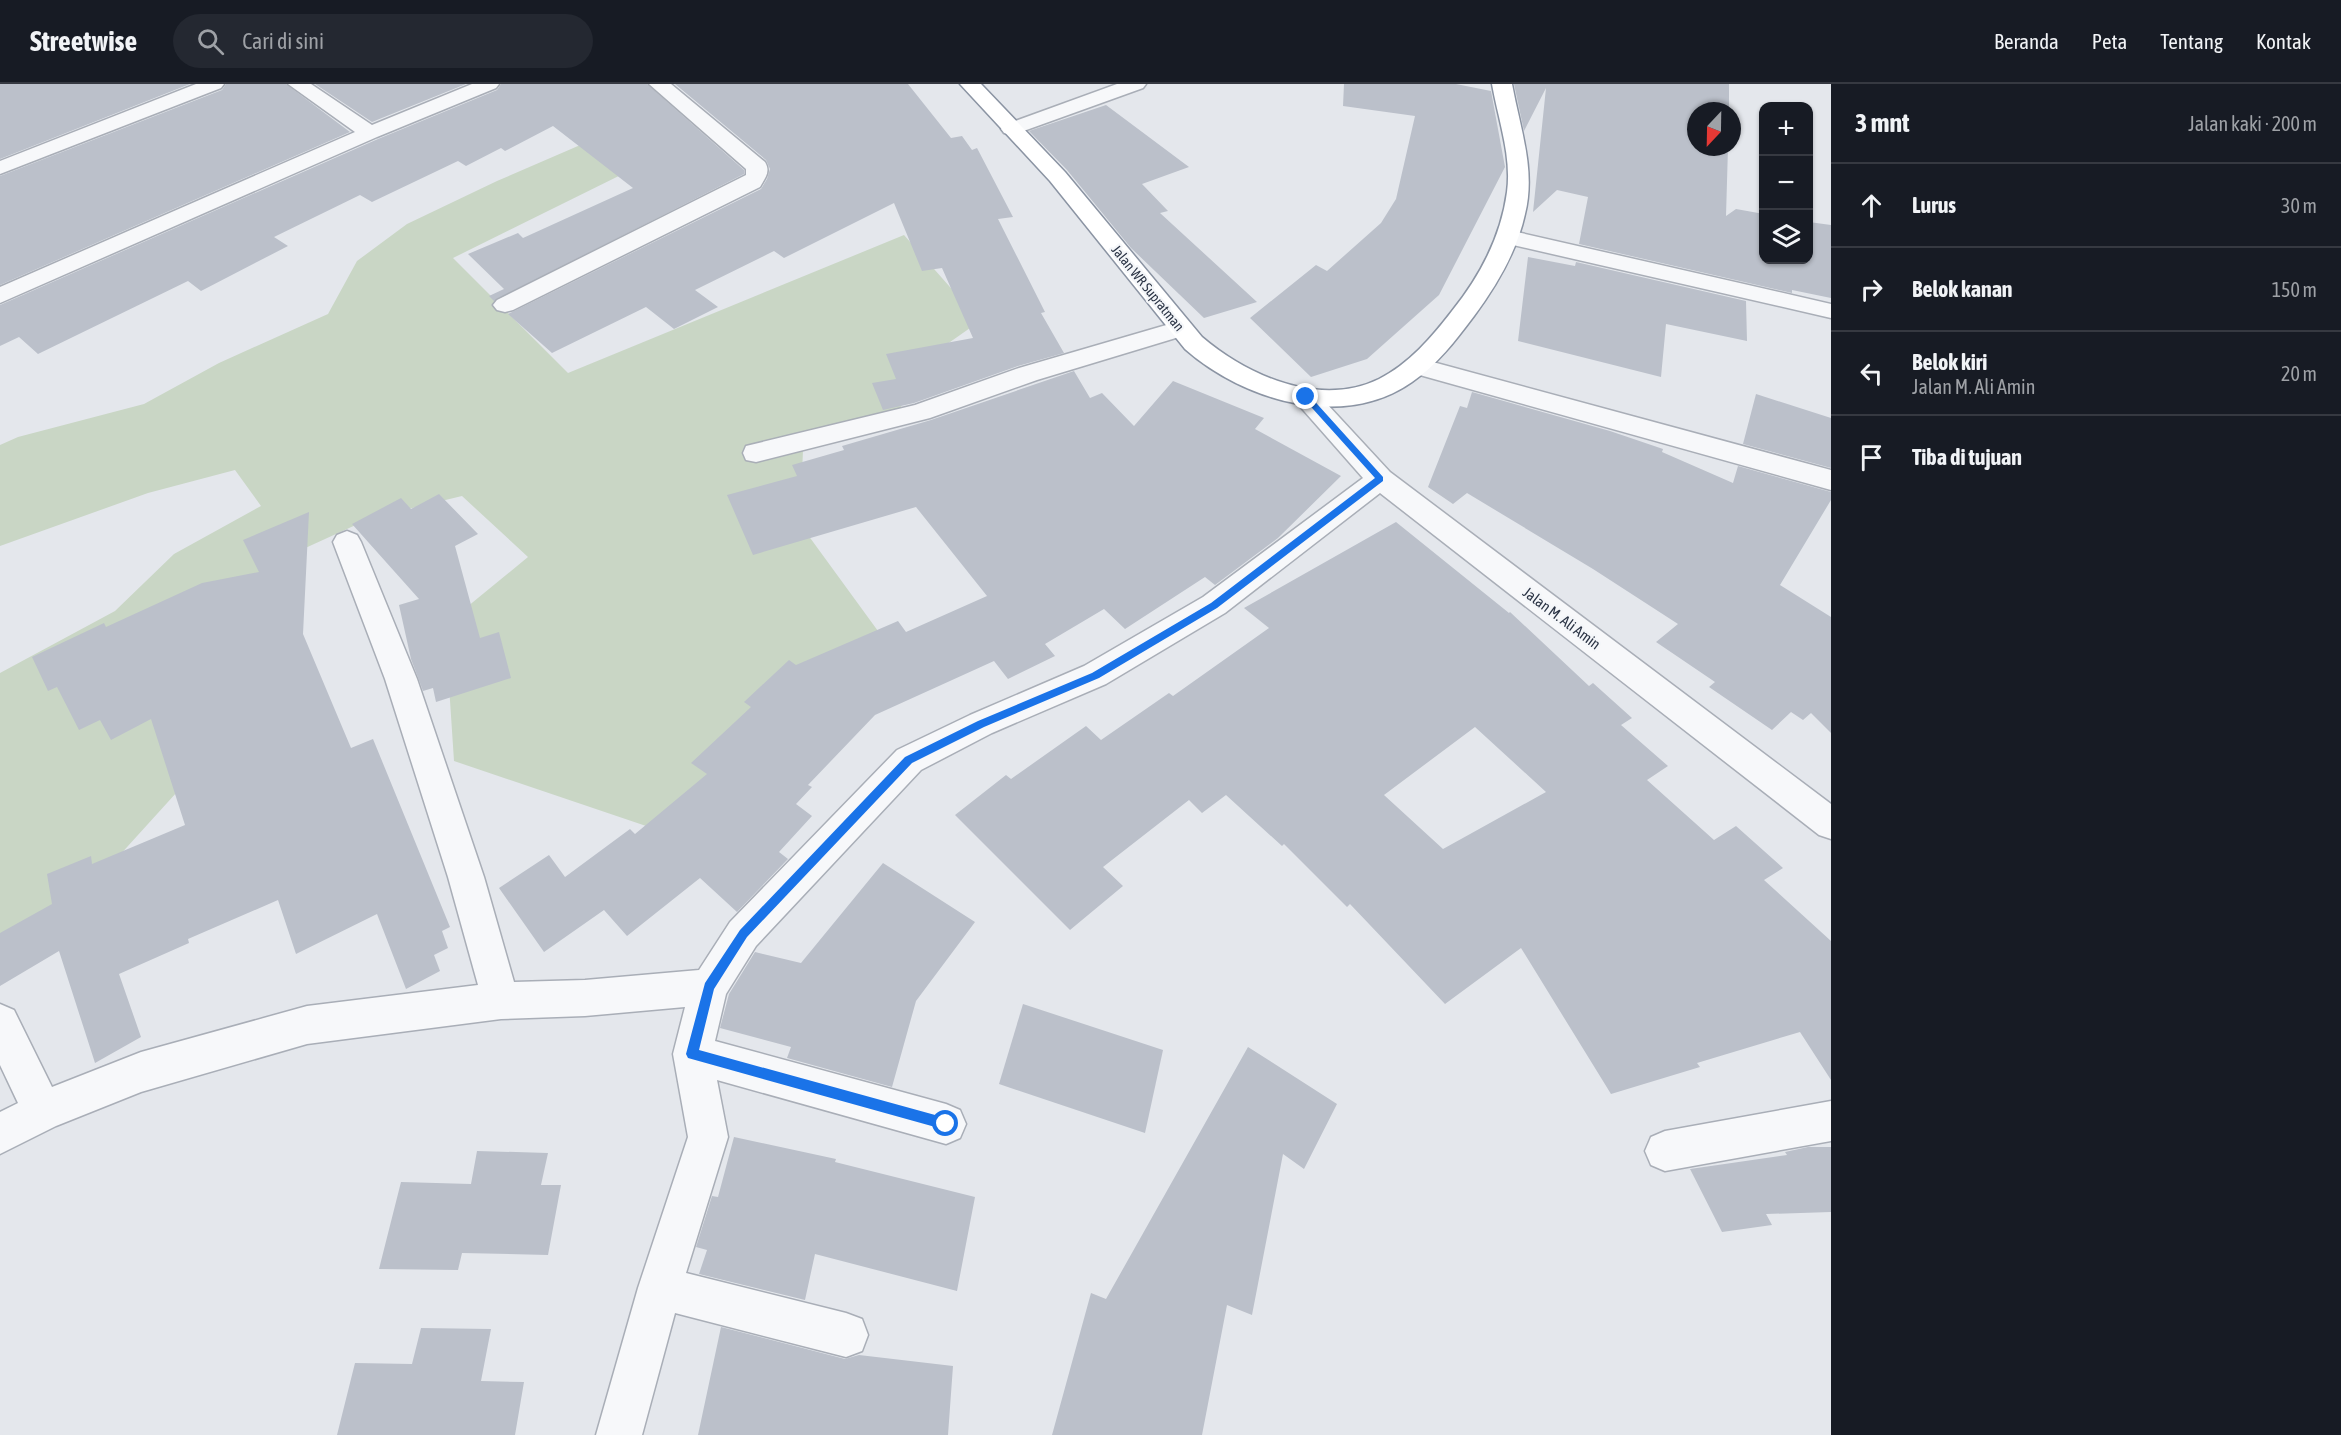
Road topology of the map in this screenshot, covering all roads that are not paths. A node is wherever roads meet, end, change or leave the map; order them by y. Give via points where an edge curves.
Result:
1 (214, 84) edge
2 (298, 84) edge
3 (489, 84) edge
4 (659, 84) edge
5 (970, 84) edge
6 (1136, 84) edge
7 (1502, 84) edge
8 (1011, 129) junction
9 (370, 133) junction
10 (0, 168) edge
11 (1508, 237) junction
12 (0, 296) edge
13 (505, 305) dead end
14 (1831, 311) edge
15 (1180, 329) junction
16 (1418, 366) junction
17 (1306, 397) junction
18 (756, 453) dead end
19 (1380, 479) junction
20 (1831, 480) edge
21 (347, 542) dead end
22 (1831, 824) edge
23 (709, 987) junction
24 (501, 1001) junction
25 (0, 1023) edge
26 (692, 1054) junction
27 (43, 1111) junction
28 (1831, 1121) edge
29 (946, 1124) dead end
30 (0, 1134) edge
31 (1665, 1151) dead end
32 (660, 1288) junction
33 (846, 1335) dead end
34 (619, 1435) edge

1 - 10 street
2 - 9 street
3 - 9 street
4 - 13 street via 757,167 757,175 752,182
5 - 8 highway, Jalan WR Supratman
6 - 8 street
7 - 11 highway, Jalan WR Supratman via 1519,184
8 - 15 highway, Jalan WR Supratman via 1060,179
9 - 12 street
11 - 14 street
11 - 16 highway, Jalan WR Supratman via 1484,284 1455,325
15 - 17 highway, Jalan WR Supratman via 1219,364 1245,379
15 - 18 street via 1028,374 921,412
16 - 17 highway, Jalan WR Supratman via 1366,394
16 - 20 street
17 - 19 street, Jalan M. Ali Amin
19 - 22 street, Jalan M. Ali Amin
19 - 23 street via 1214,605 1095,675 909,760 743,934
21 - 24 street via 401,679 466,877
23 - 24 street
23 - 26 street
24 - 27 street via 307,1025 141,1072
25 - 27 street
26 - 29 street
26 - 32 street via 708,1137
27 - 30 street
28 - 31 street
32 - 33 street
32 - 34 street

